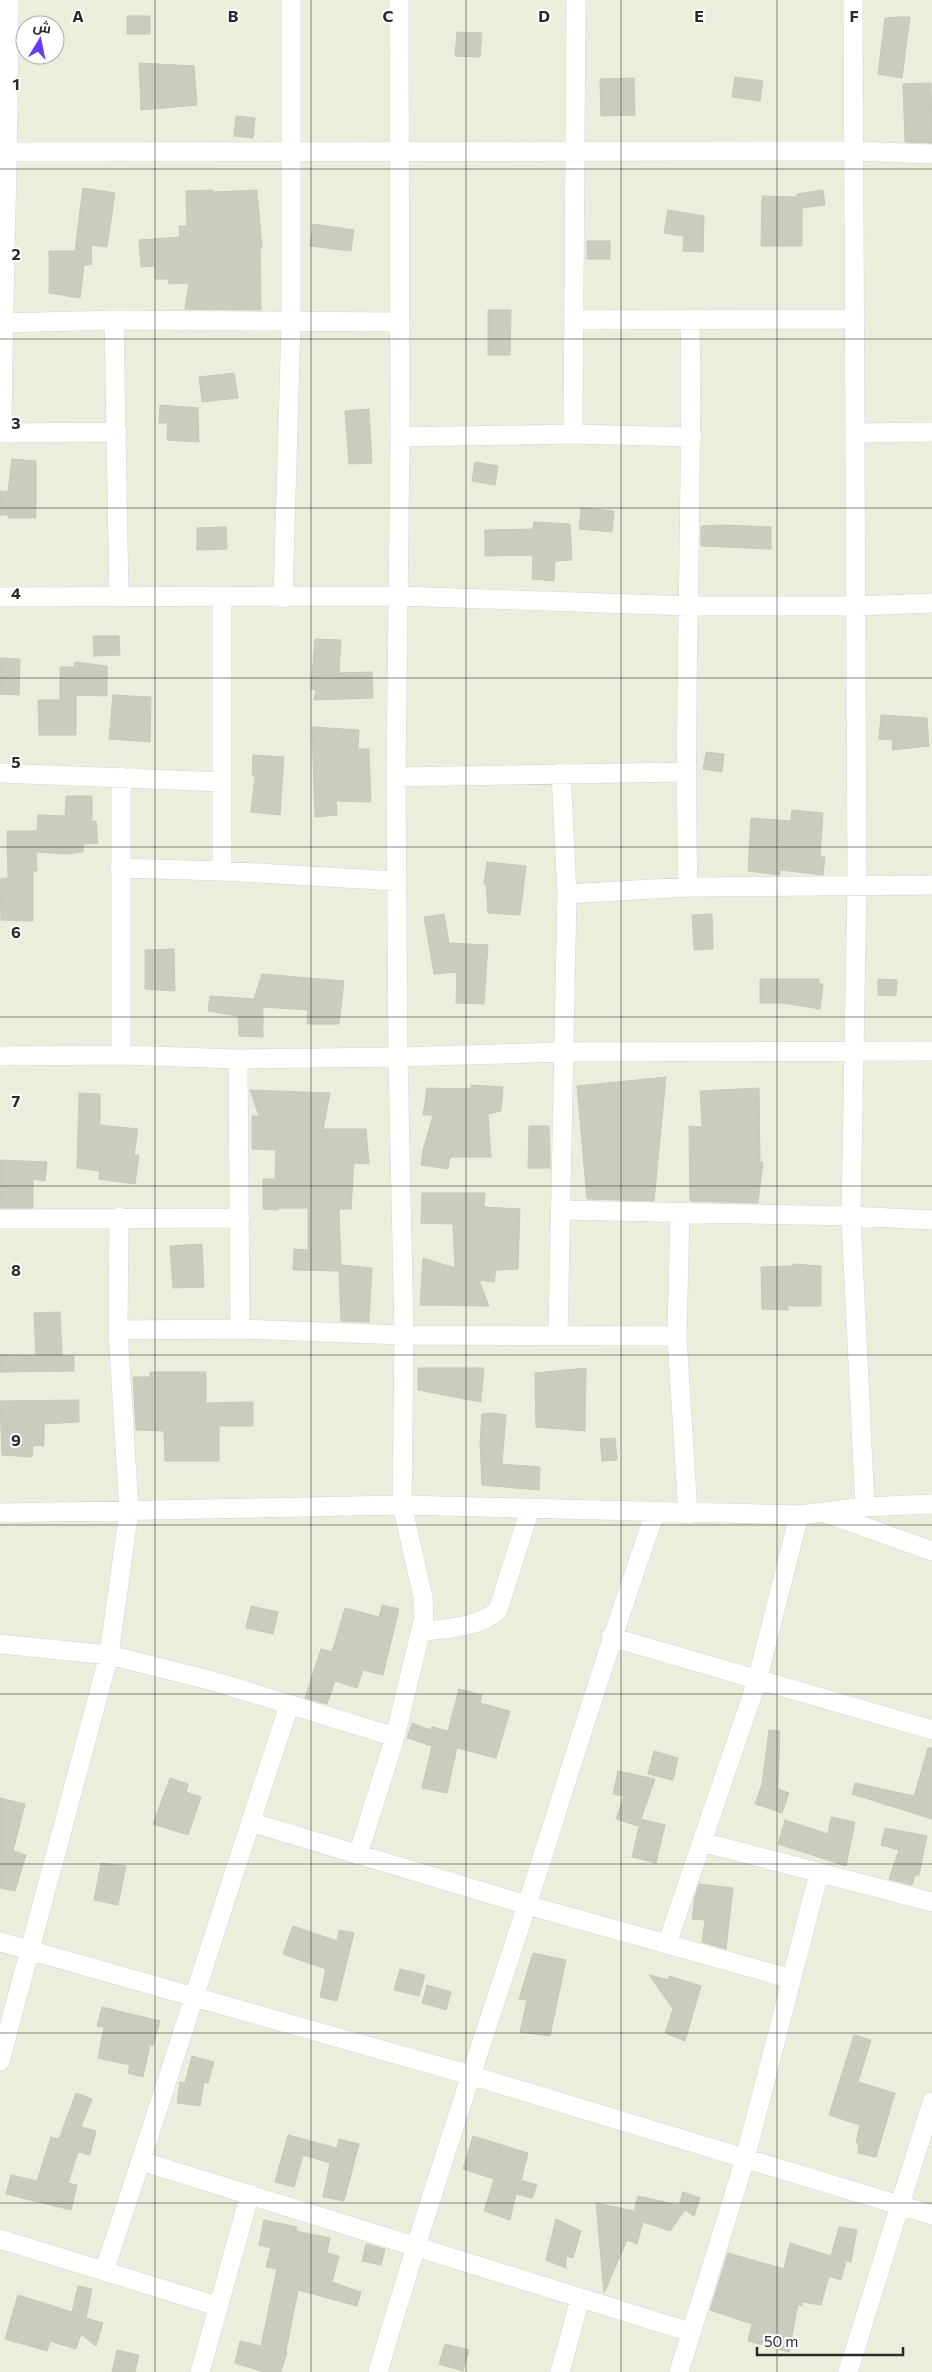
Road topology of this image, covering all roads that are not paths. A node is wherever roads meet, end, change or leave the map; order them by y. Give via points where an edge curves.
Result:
1 (9, 0) edge
2 (291, 0) edge
3 (399, 0) edge
4 (576, 0) edge
5 (853, 0) edge
6 (399, 150) junction
7 (854, 151) junction
8 (5, 152) edge
9 (292, 152) junction
10 (573, 152) junction
11 (932, 154) edge
12 (855, 319) junction
13 (114, 320) junction
14 (574, 320) junction
15 (690, 320) junction
16 (399, 322) junction
17 (3, 323) junction
18 (291, 323) junction
19 (117, 432) junction
20 (932, 432) edge
21 (1, 433) edge
22 (856, 433) junction
23 (573, 434) junction
24 (400, 437) junction
25 (692, 437) junction
26 (397, 596) junction
27 (0, 597) edge
28 (119, 597) junction
29 (222, 598) junction
30 (282, 598) junction
31 (932, 603) edge
32 (690, 606) junction
33 (858, 606) junction
34 (685, 772) junction
35 (0, 773) edge
36 (561, 774) junction
37 (121, 777) junction
38 (396, 777) junction
39 (222, 782) junction
40 (120, 868) junction
41 (222, 871) junction
42 (396, 881) junction
43 (857, 885) junction
44 (932, 885) edge
45 (688, 887) junction
46 (567, 894) junction
47 (853, 1051) junction
48 (932, 1051) edge
49 (564, 1052) junction
50 (121, 1055) junction
51 (0, 1056) edge
52 (398, 1057) junction
53 (238, 1059) junction
54 (562, 1210) junction
55 (680, 1213) junction
56 (852, 1216) junction
57 (119, 1217) junction
58 (240, 1218) junction
59 (0, 1219) edge
60 (932, 1220) edge
61 (240, 1329) junction
62 (118, 1330) junction
63 (404, 1335) junction
64 (558, 1336) junction
65 (677, 1336) junction
66 (932, 1504) edge
67 (402, 1505) junction
68 (865, 1508) junction
69 (530, 1509) junction
70 (129, 1511) junction
71 (822, 1512) junction
72 (0, 1513) edge
73 (655, 1513) junction
74 (688, 1514) junction
75 (800, 1515) junction
76 (932, 1551) edge
77 (421, 1632) junction
78 (611, 1637) junction
79 (0, 1644) edge
80 (109, 1654) junction
81 (757, 1681) junction
82 (289, 1706) junction
83 (932, 1730) edge
84 (395, 1737) junction
85 (250, 1822) junction
86 (702, 1842) junction
87 (358, 1855) junction
88 (820, 1874) junction
89 (932, 1902) edge
90 (527, 1905) junction
91 (0, 1942) edge
92 (667, 1944) junction
93 (31, 1951) junction
94 (792, 1979) junction
95 (196, 1996) junction
96 (0, 2061) edge
97 (470, 2075) junction
98 (932, 2102) edge
99 (745, 2159) junction
100 (141, 2161) junction
101 (250, 2194) junction
102 (901, 2206) junction
103 (932, 2215) edge
104 (0, 2239) edge
105 (416, 2245) junction
106 (104, 2271) junction
107 (580, 2299) junction
108 (217, 2306) junction
109 (690, 2332) junction
110 (200, 2372) edge
111 (378, 2372) edge
112 (560, 2372) edge
113 (679, 2372) edge
114 (848, 2372) edge

1 - 8 street
2 - 9 street
3 - 6 street
4 - 10 street
5 - 7 street
6 - 9 street
6 - 10 street
6 - 16 street
7 - 10 street
7 - 11 street
7 - 12 street
8 - 9 street
8 - 17 street
9 - 18 street
10 - 14 street
12 - 15 street
12 - 22 street
13 - 17 street
13 - 18 street
13 - 19 street
14 - 15 street
14 - 23 street
15 - 25 street
16 - 18 street
16 - 24 street
17 - 21 street
18 - 30 street
19 - 21 street
19 - 28 street
20 - 22 street
22 - 33 street
23 - 24 street
23 - 25 street
24 - 26 street
25 - 32 street
26 - 30 street
26 - 32 street
26 - 38 street
27 - 28 street
28 - 29 street
29 - 30 street
29 - 39 street
31 - 33 street
32 - 33 street
32 - 34 street
33 - 43 street
34 - 36 street
34 - 45 street
35 - 37 street
36 - 38 street
36 - 46 street
37 - 39 street
37 - 40 street
38 - 42 street
39 - 41 street
40 - 41 street
40 - 50 street
41 - 42 street
42 - 52 street
43 - 44 street
43 - 45 street
43 - 47 street
45 - 46 street
46 - 49 street
47 - 48 street
47 - 49 street
47 - 56 street
49 - 52 street
49 - 54 street
50 - 51 street
50 - 53 street
52 - 53 street
52 - 63 street
53 - 58 street
54 - 55 street
54 - 64 street
55 - 56 street
55 - 65 street
56 - 60 street
56 - 68 street
57 - 58 street
57 - 59 street
57 - 62 street
58 - 61 street
61 - 62 street
61 - 63 street
62 - 70 street
63 - 64 street
63 - 67 street
64 - 65 street
65 - 74 street
66 - 68 street
67 - 69 street
67 - 70 street
67 - 77 street via 423,1597
68 - 71 street
69 - 73 street
69 - 77 street via 498,1610 490,1618 478,1622
70 - 72 street
70 - 80 street
71 - 75 street
71 - 76 street
73 - 74 street
73 - 78 street
74 - 75 street
75 - 81 street
77 - 84 street
78 - 81 street
78 - 90 street
79 - 80 street
80 - 82 street via 213,1681
80 - 93 street
81 - 83 street
81 - 86 street
82 - 84 street
82 - 85 street
84 - 87 street
85 - 87 street
85 - 95 street
86 - 88 street
86 - 92 street
87 - 90 street
88 - 89 street
88 - 94 street
90 - 92 street
90 - 97 street
91 - 93 street
92 - 94 street
93 - 95 street
93 - 96 street
94 - 99 street
95 - 97 street
95 - 100 street
97 - 99 street
97 - 105 street
98 - 102 street
99 - 102 street
99 - 109 street
100 - 101 street
100 - 106 street
101 - 105 street
101 - 108 street
102 - 103 street
102 - 114 street
104 - 106 street
105 - 107 street
105 - 111 street
106 - 108 street
107 - 109 street
107 - 112 street
108 - 110 street
109 - 113 street

